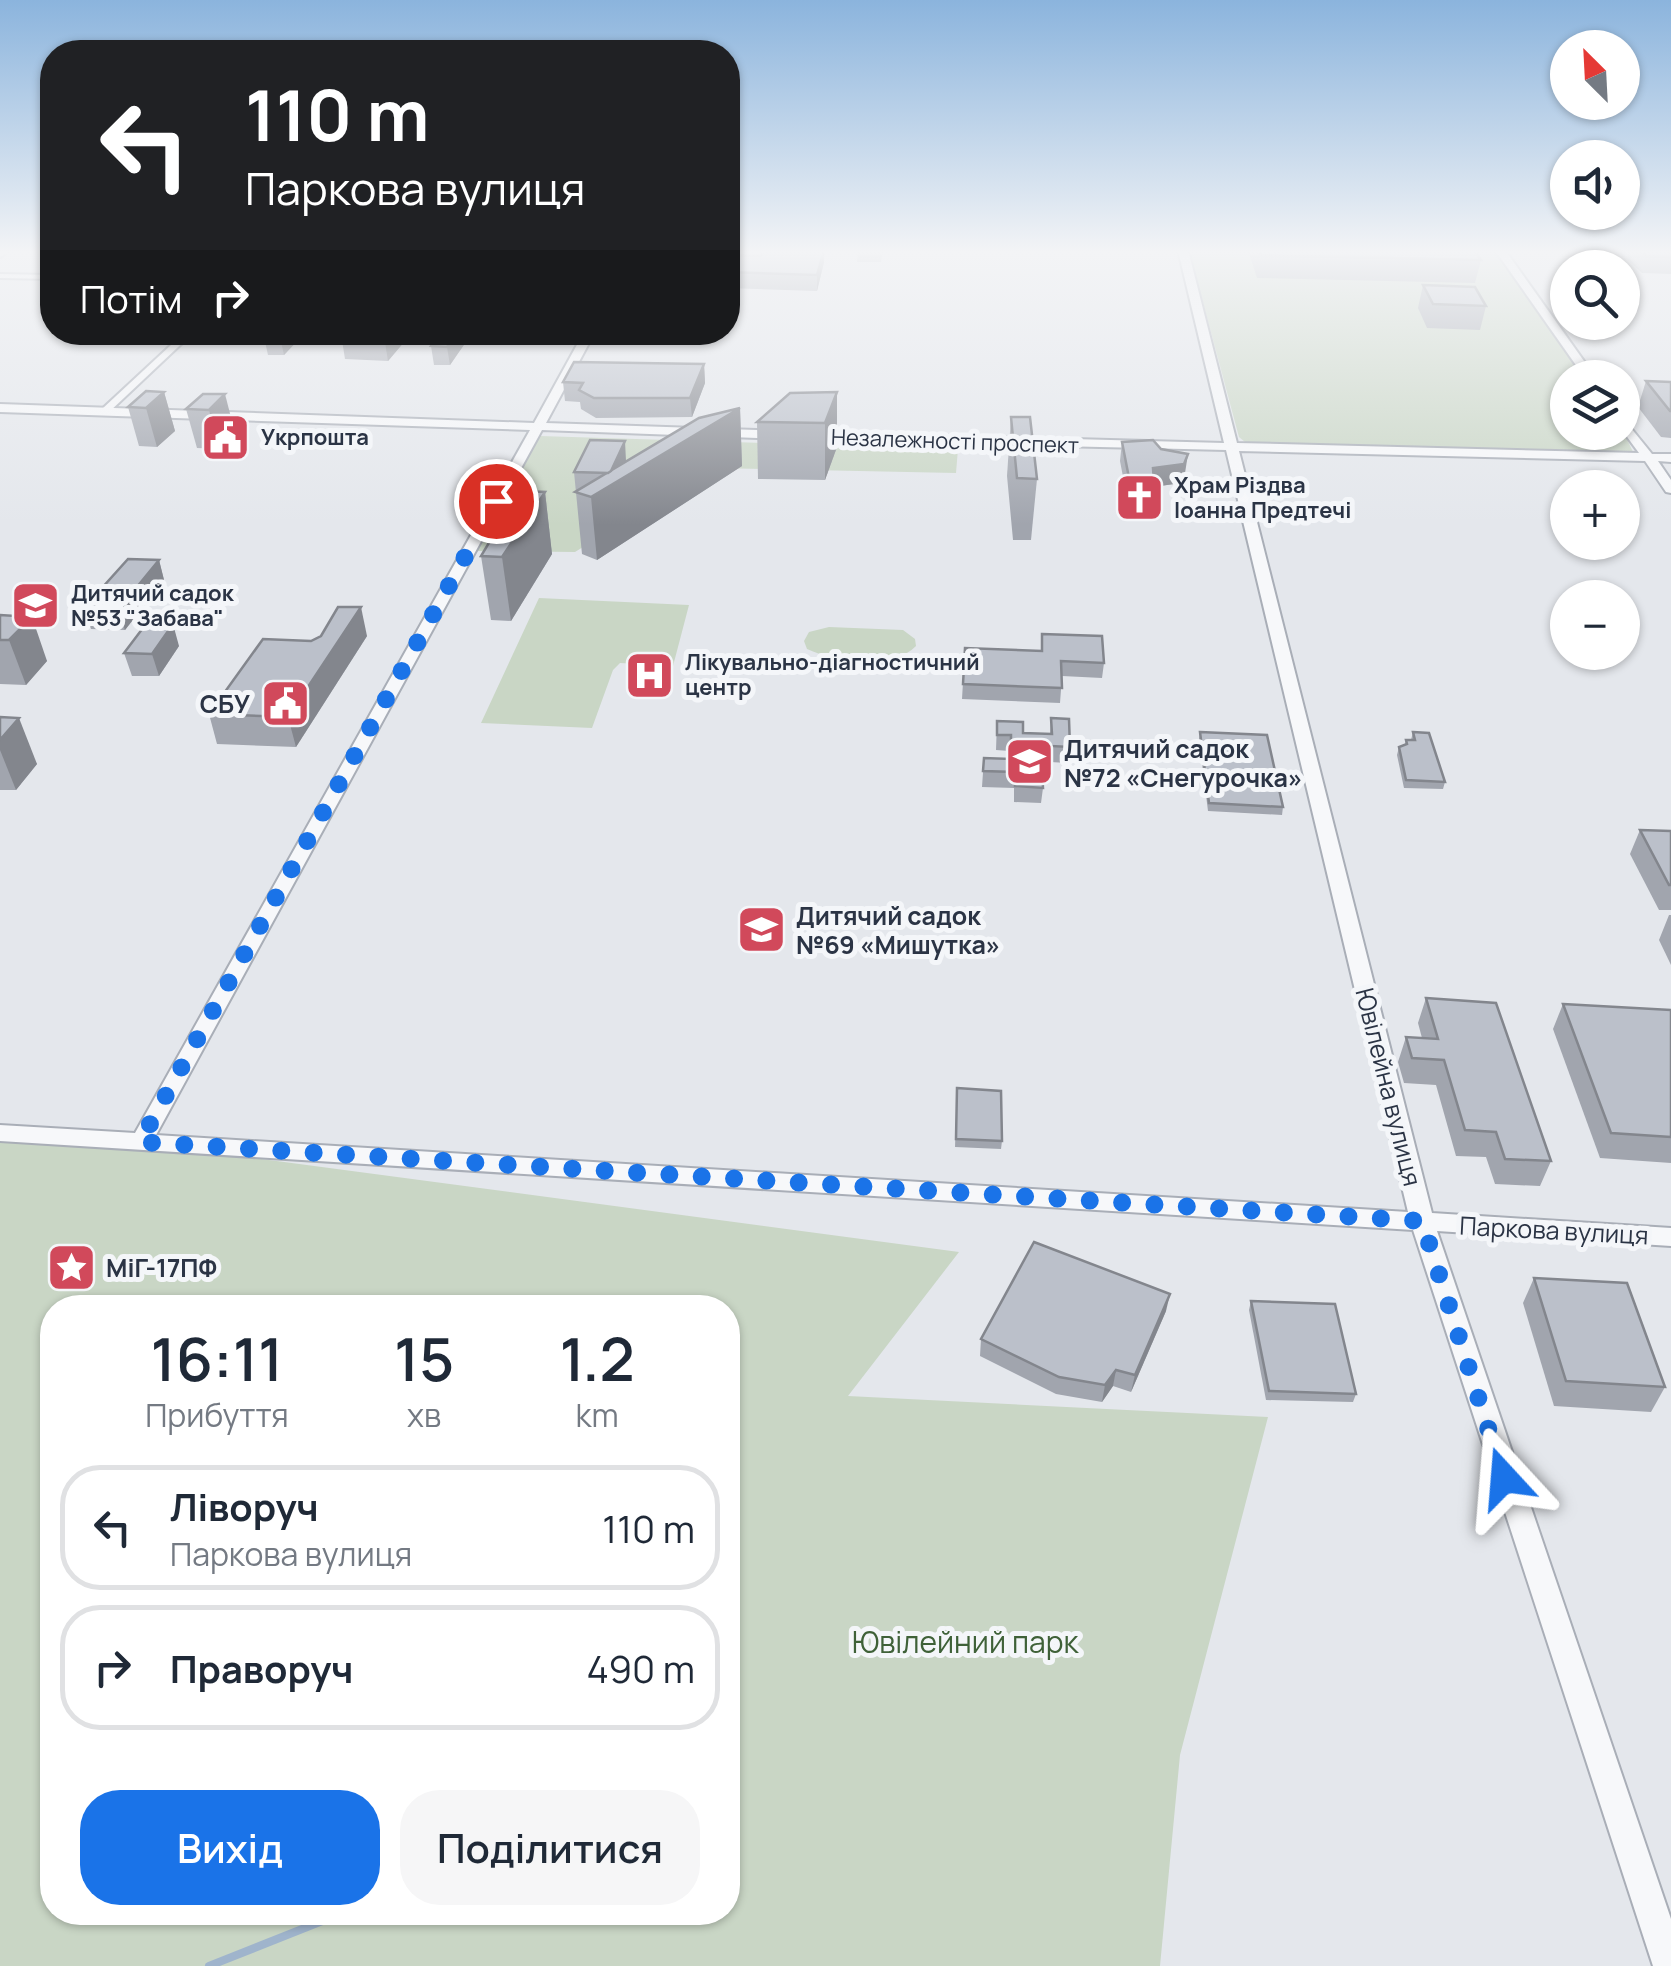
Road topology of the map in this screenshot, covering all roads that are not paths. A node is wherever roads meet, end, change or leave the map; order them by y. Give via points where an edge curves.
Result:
1 (1205, 342) edge
2 (176, 345) edge
3 (583, 345) edge
4 (0, 408) edge
5 (105, 412) junction
6 (537, 426) junction
7 (1640, 446) edge
8 (1232, 450) junction
9 (1649, 458) junction
10 (1671, 458) edge
11 (1671, 490) edge
12 (0, 1133) edge
13 (140, 1142) junction
14 (1422, 1221) junction
15 (1671, 1237) edge
16 (1670, 1966) edge

1 - 8 street, Ювілейна вулиця
2 - 5 street
3 - 6 street
4 - 5 street, Незалежності проспект
5 - 6 street, Незалежності проспект
6 - 8 street, Незалежності проспект
6 - 13 street
7 - 9 street
8 - 9 street, Незалежності проспект
8 - 14 street, Ювілейна вулиця
9 - 10 street, Незалежності проспект
9 - 11 street
12 - 13 street, Паркова вулиця
13 - 14 street, Паркова вулиця
14 - 15 street, Паркова вулиця
14 - 16 street, Ювілейна вулиця

